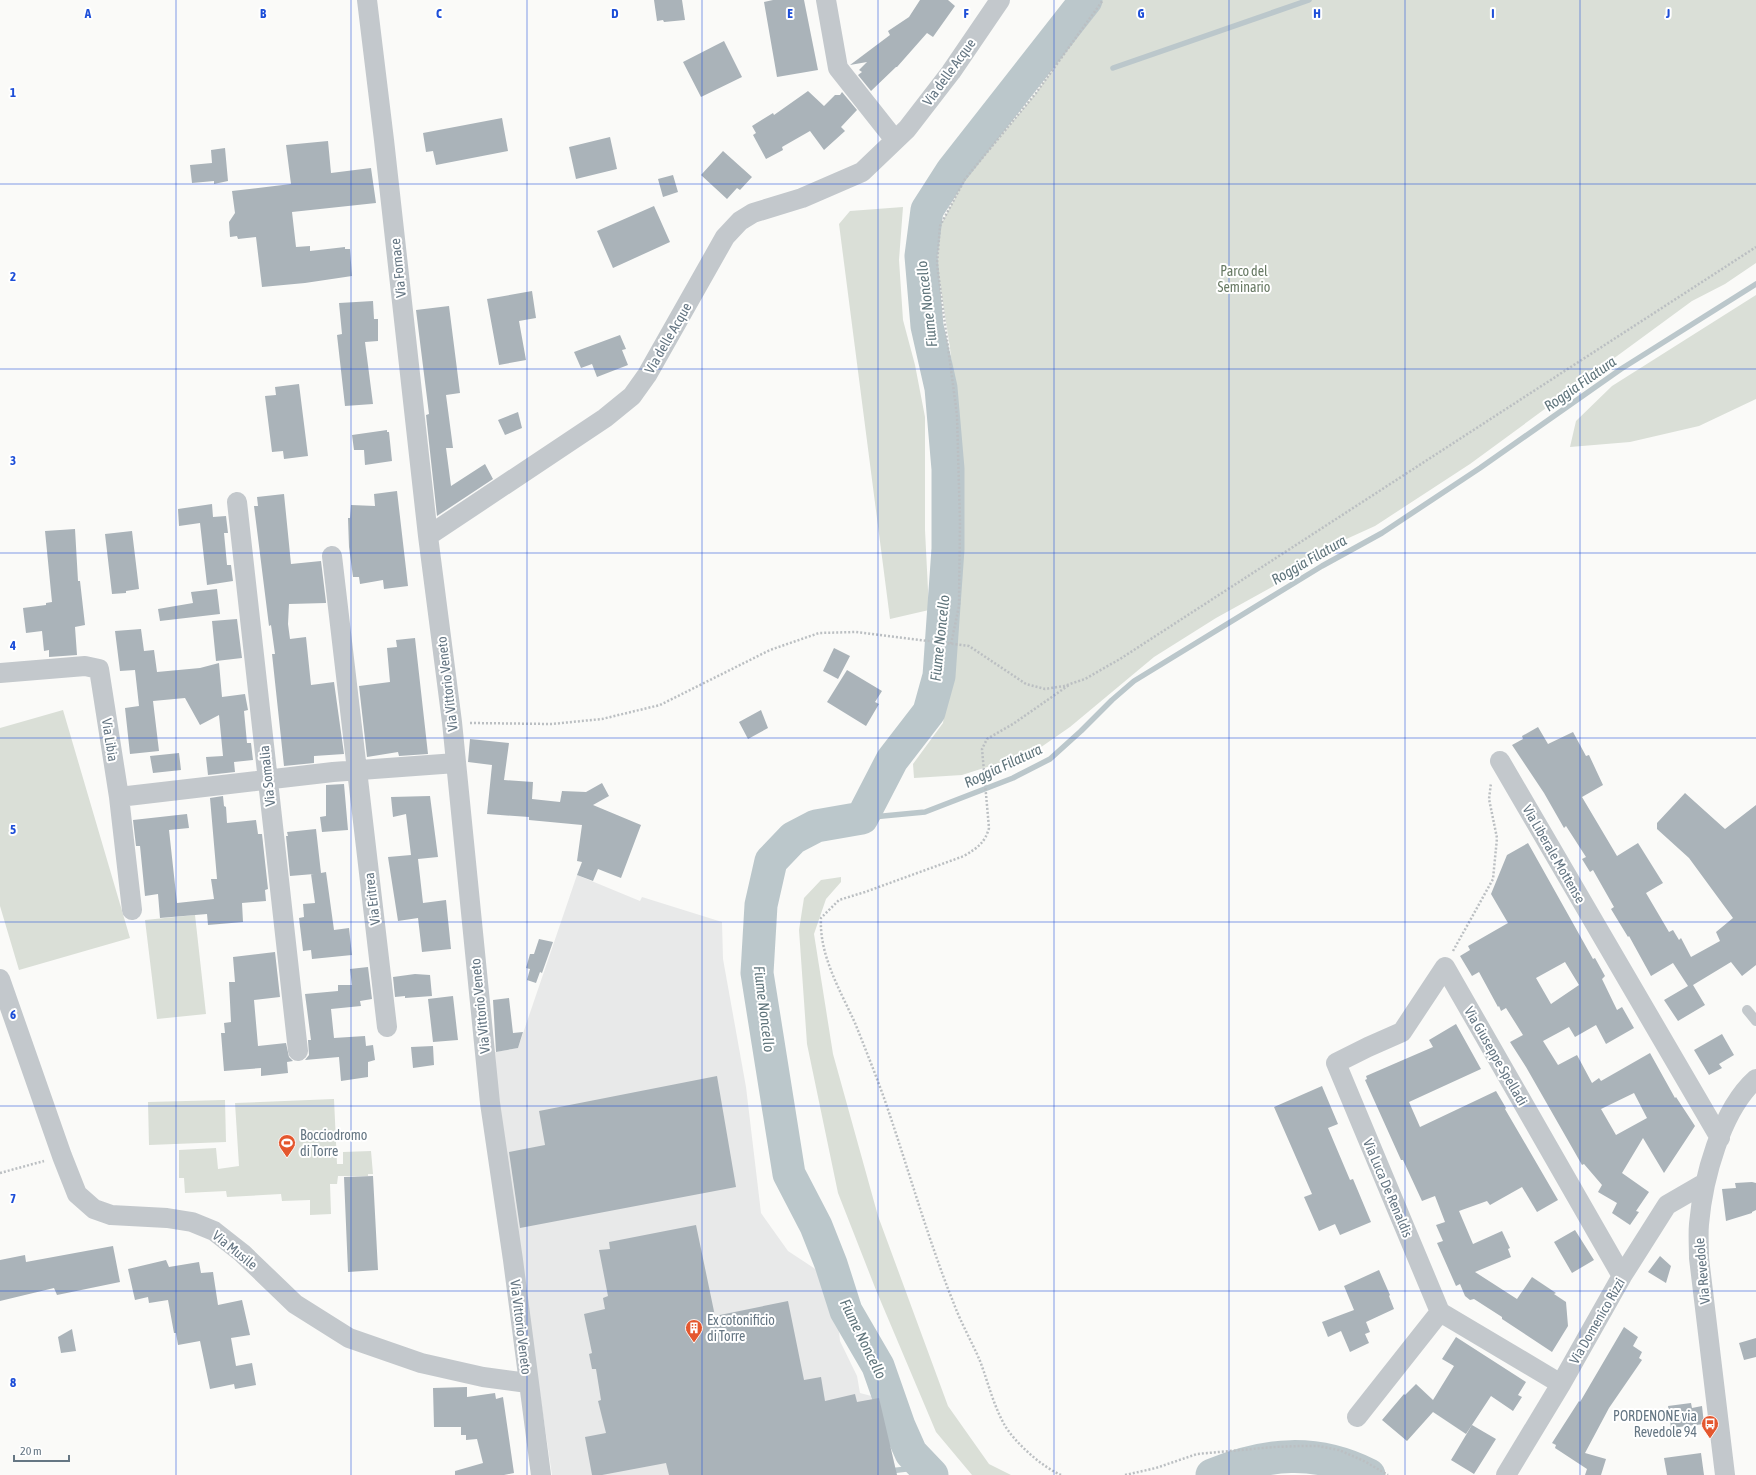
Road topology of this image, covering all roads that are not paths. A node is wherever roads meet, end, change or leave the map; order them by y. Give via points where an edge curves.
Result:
1 (366, 0) edge
2 (826, 0) edge
3 (1000, 0) edge
4 (895, 140) junction
5 (237, 502) dead end
6 (428, 536) junction
7 (332, 556) dead end
8 (0, 674) edge
9 (1500, 761) road end
10 (456, 763) junction
11 (358, 770) junction
12 (267, 779) junction
13 (118, 797) junction
14 (132, 910) dead end
15 (1445, 967) joint
16 (0, 979) edge
17 (1747, 1010) dead end
18 (1756, 1021) edge
19 (387, 1027) dead end
20 (298, 1051) dead end
21 (1756, 1079) edge
22 (1720, 1138) junction
23 (1704, 1183) junction
24 (1622, 1276) junction
25 (1440, 1312) junction
26 (528, 1383) junction
27 (1561, 1384) junction
28 (1357, 1417) dead end
29 (541, 1475) edge
30 (1506, 1475) edge
31 (1725, 1475) edge

1 - 6 street, Via Fornace
2 - 4 street via 838,68
3 - 4 street, Via delle Acque via 951,72
4 - 6 street, Via delle Acque via 862,172 802,198 753,213 740,221 724,237 647,375 632,396 605,418
5 - 12 street, Via Somalia
6 - 10 street, Via Vittorio Veneto
7 - 11 street, Via Eritrea
8 - 13 street, Via Libia via 85,666 99,669
9 - 22 street, Via Liberale Mottense
10 - 11 street
10 - 26 street, Via Vittorio Veneto via 490,1103
11 - 12 street
11 - 19 street, Via Eritrea
12 - 13 street
12 - 20 street, Via Somalia
13 - 14 street, Via Libia
15 - 24 street, Via Giuseppe Spelladi
15 - 25 street, Via Luca De Renaldis via 1402,1032 1336,1063
16 - 26 street, Via Musile via 77,1194 94,1209 111,1215 192,1222 214,1232 242,1253 295,1304 349,1338 421,1363 484,1377
17 - 18 lane
21 - 22 street, Via Revedole via 1730,1112
22 - 23 street, Via Revedole
23 - 24 street, Via Domenico Rizzi via 1667,1205
23 - 31 street, Via Revedole via 1698,1226 1699,1258
24 - 27 street, Via Domenico Rizzi
25 - 27 street
25 - 28 street
26 - 29 street, Via Vittorio Veneto
27 - 30 street, Via Domenico Rizzi

